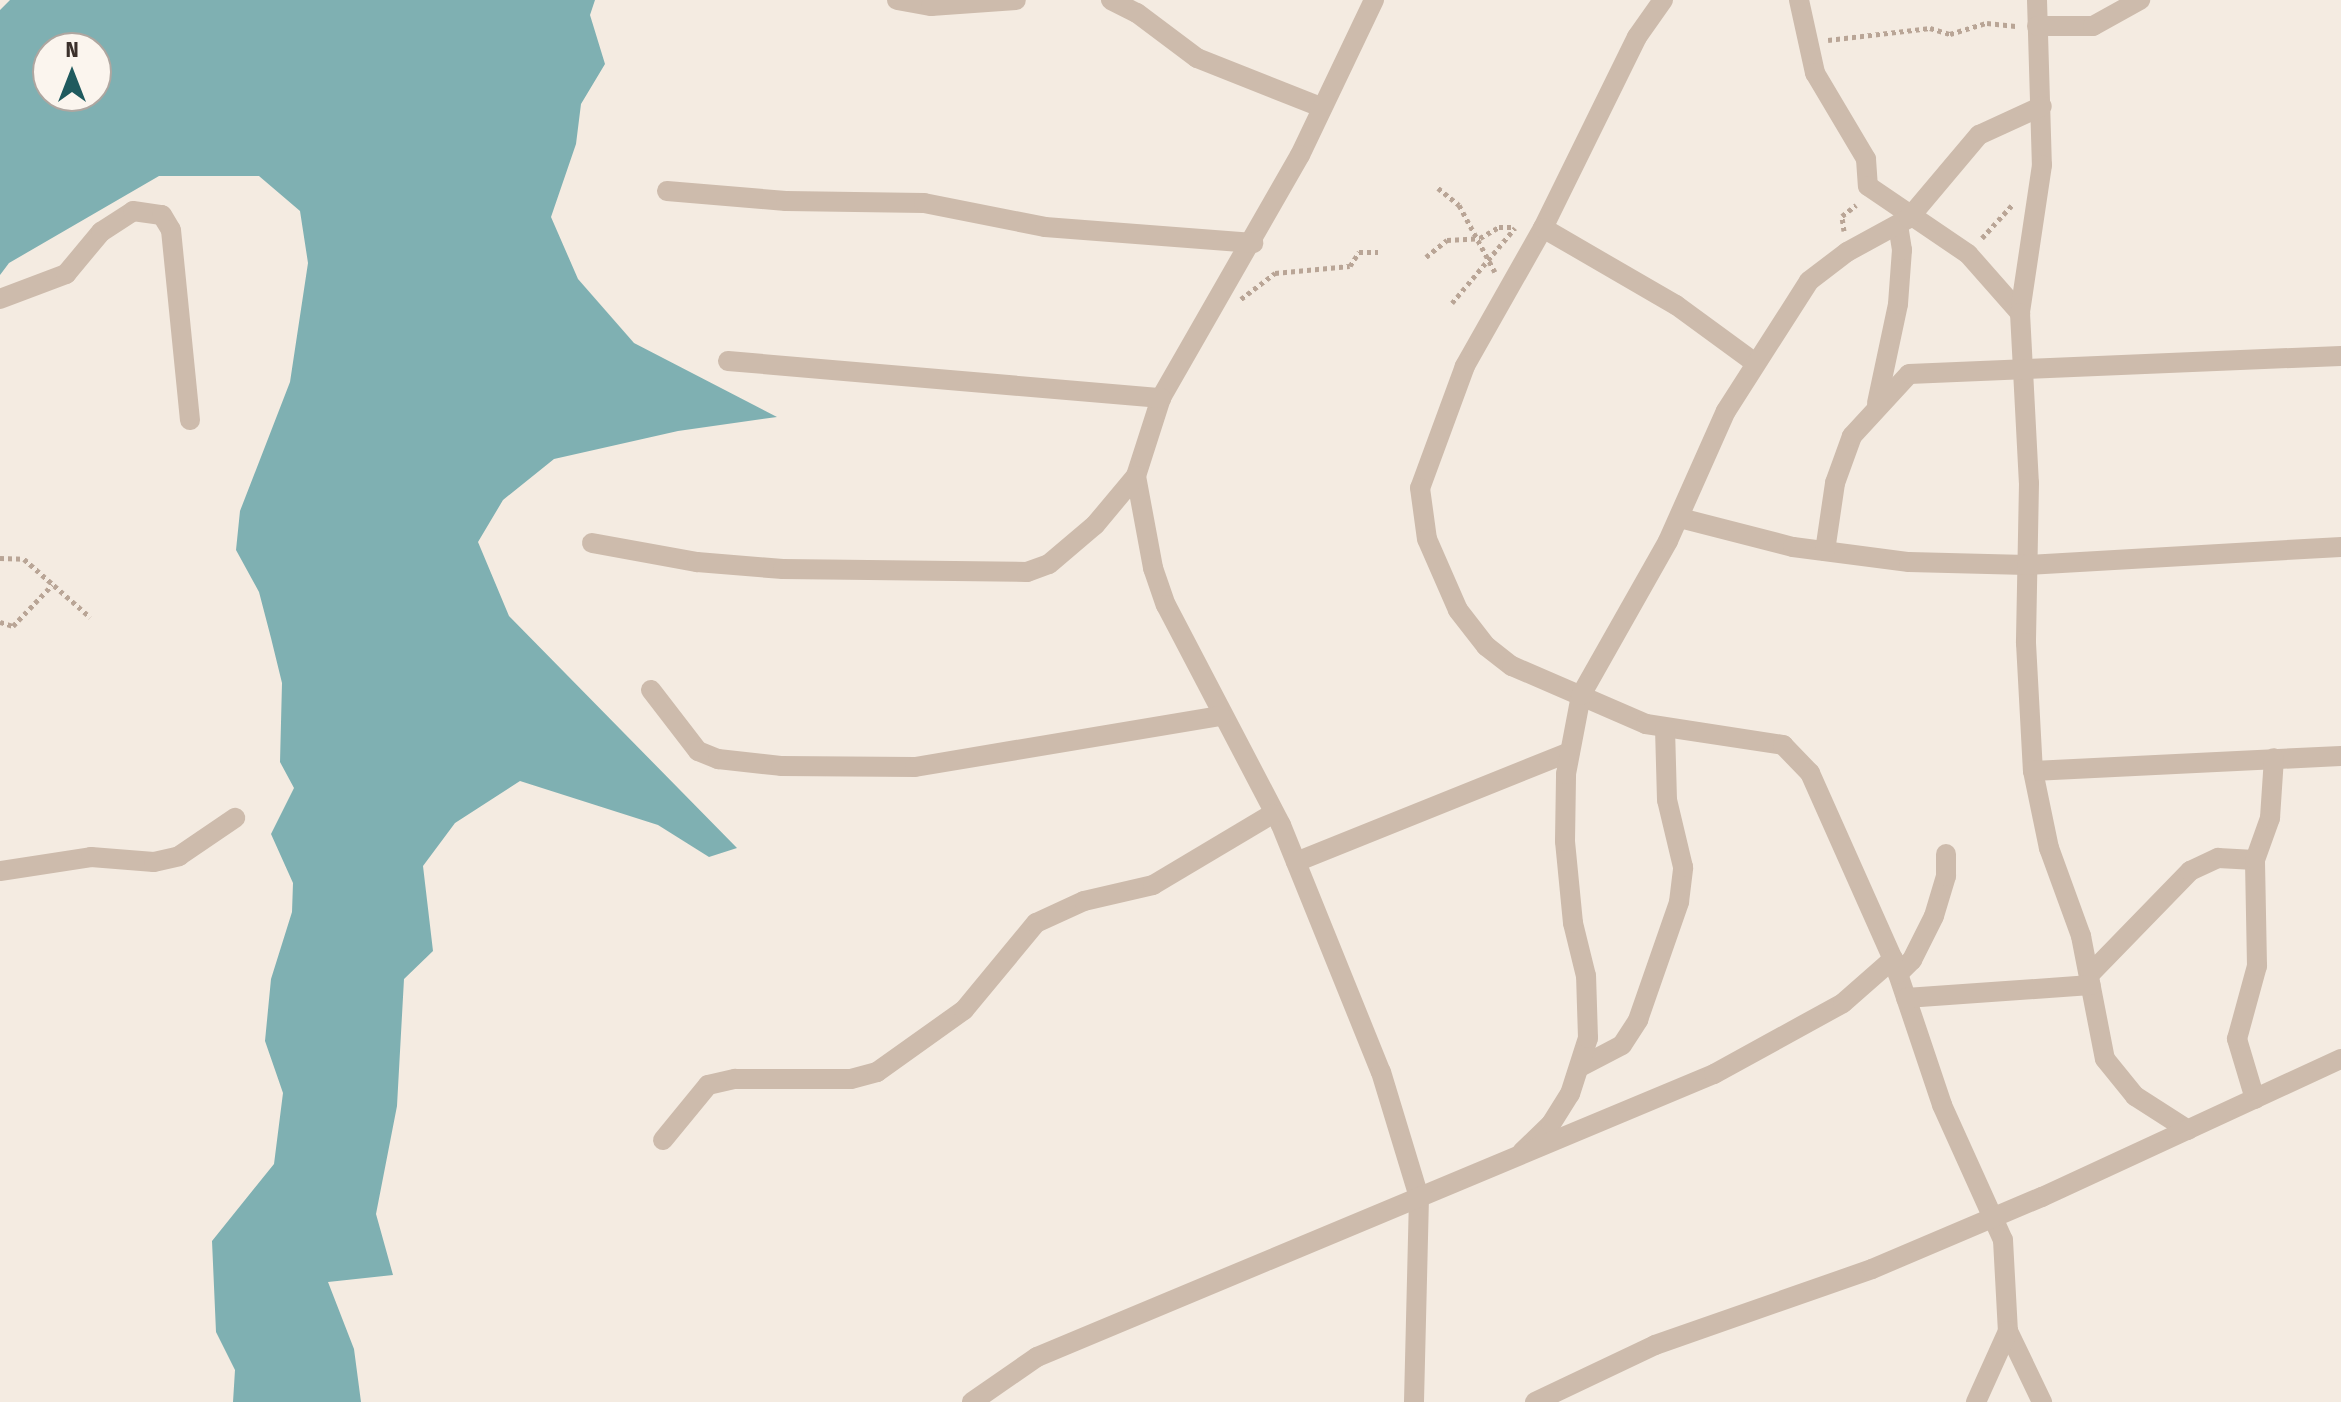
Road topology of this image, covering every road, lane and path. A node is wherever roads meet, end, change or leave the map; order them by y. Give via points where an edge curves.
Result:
1 (897, 0) edge
2 (1016, 0) edge
3 (1111, 0) edge
4 (1374, 0) edge
5 (1663, 0) edge
6 (1799, 0) edge
7 (2037, 0) edge
8 (2140, 0) edge
9 (2030, 28) junction
10 (1812, 46) junction
11 (2042, 106) junction
12 (1321, 107) junction
13 (1868, 186) junction
14 (1438, 188) dead end
15 (667, 191) dead end
16 (2018, 197) dead end
17 (1903, 222) junction
18 (1534, 223) junction
19 (1516, 227) junction
20 (1480, 238) junction
21 (1253, 243) junction
22 (1378, 252) dead end
23 (1847, 252) junction
24 (1968, 254) junction
25 (1426, 257) dead end
26 (1486, 263) junction
27 (1510, 286) junction
28 (0, 299) edge
29 (1452, 303) dead end
30 (1219, 304) junction
31 (2020, 313) junction
32 (2341, 356) edge
33 (728, 361) dead end
34 (1754, 362) junction
35 (2024, 370) junction
36 (1161, 398) junction
37 (1877, 403) junction
38 (190, 420) dead end
39 (1136, 476) junction
40 (1680, 518) junction
41 (592, 543) dead end
42 (2341, 547) edge
43 (1825, 551) junction
44 (0, 558) edge
45 (2027, 565) junction
46 (52, 585) junction
47 (90, 617) dead end
48 (0, 622) edge
49 (651, 690) dead end
50 (1581, 695) junction
51 (1221, 716) junction
52 (1665, 729) junction
53 (1570, 752) junction
54 (2341, 756) edge
55 (2274, 758) junction
56 (2033, 771) junction
57 (1272, 814) junction
58 (235, 818) dead end
59 (1946, 854) dead end
60 (2255, 860) junction
61 (1296, 862) junction
62 (0, 871) edge
63 (1896, 966) junction
64 (2090, 979) junction
65 (1906, 998) junction
66 (2341, 1059) edge
67 (1582, 1066) junction
68 (2255, 1099) junction
69 (2188, 1130) junction
70 (663, 1140) dead end
71 (1522, 1152) junction
72 (1419, 1197) junction
73 (1995, 1216) junction
74 (2008, 1331) junction
75 (972, 1402) edge
76 (1414, 1402) edge
77 (1535, 1402) edge
78 (1976, 1402) edge
79 (2042, 1402) edge

1 - 2 street via 931,6
3 - 12 street via 1197,58
4 - 12 street
5 - 18 street
6 - 10 street
7 - 9 street
8 - 9 street via 2093,26
9 - 10 path via 1987,23 1950,34 1930,28
9 - 11 street
10 - 13 street via 1815,73 1866,159
11 - 17 street via 1979,135
11 - 31 street via 2042,165
12 - 21 street
13 - 17 street
13 - 23 path via 1868,196 1842,216
14 - 20 path via 1459,205
15 - 21 street via 786,201 924,203 1045,227
16 - 24 path
17 - 23 street
17 - 24 street
17 - 37 street via 1898,304
18 - 19 path
18 - 27 street
18 - 34 street via 1676,305
19 - 20 path via 1499,227
19 - 26 path
20 - 25 path via 1447,240
20 - 26 path
21 - 30 street
22 - 30 path via 1359,252 1350,266 1275,273 1250,297
23 - 34 street via 1809,281
24 - 31 street
26 - 27 path
26 - 29 path
27 - 50 street via 1474,346 1438,431 1420,488 1420,509 1427,539 1458,610 1486,646 1512,666
28 - 38 street via 66,274 101,232 133,211 162,215 171,230
30 - 36 street
31 - 35 street
32 - 35 street via 2197,358
33 - 36 street
34 - 40 street via 1722,420
35 - 37 street via 1924,370 1909,374
35 - 45 street
36 - 39 street
37 - 43 street via 1852,436 1842,461
39 - 41 street via 1095,525 1049,564 1027,572 770,569
39 - 51 street via 1153,568
40 - 43 street
40 - 50 street
42 - 45 street
43 - 45 street via 1909,562
44 - 46 path via 24,559
45 - 56 street
46 - 47 path
46 - 48 path via 13,626
49 - 51 street via 698,751 718,759 781,766 915,767
50 - 52 street
50 - 53 street
51 - 57 street
52 - 63 street via 1783,745 1810,773
52 - 67 street via 1667,800 1683,867 1679,902 1638,1020 1622,1045
53 - 61 street
53 - 67 street via 1565,841 1573,923 1586,976 1588,1038
54 - 55 street
55 - 56 street via 2101,772
55 - 60 street via 2270,818
56 - 64 street via 2049,848
57 - 61 street
57 - 70 street via 1153,885 1084,901 1036,923 964,1010 877,1072 851,1079 735,1079 708,1085
58 - 62 street via 179,856 154,862 91,857
59 - 63 street via 1946,876 1934,916 1912,960
60 - 64 street via 2218,858 2190,871
60 - 68 street via 2257,966 2237,1039
61 - 72 street via 1381,1072
63 - 65 street
63 - 71 street via 1843,1003 1740,1060
64 - 65 street
64 - 69 street via 2105,1059 2116,1078
65 - 73 street via 1942,1105
66 - 68 street
67 - 71 street via 1551,1124
68 - 69 street
69 - 73 street
71 - 72 street
72 - 75 street via 1037,1357
72 - 76 street
73 - 74 street via 2007,1258
73 - 77 street via 1872,1269 1655,1345
74 - 78 street
74 - 79 street

